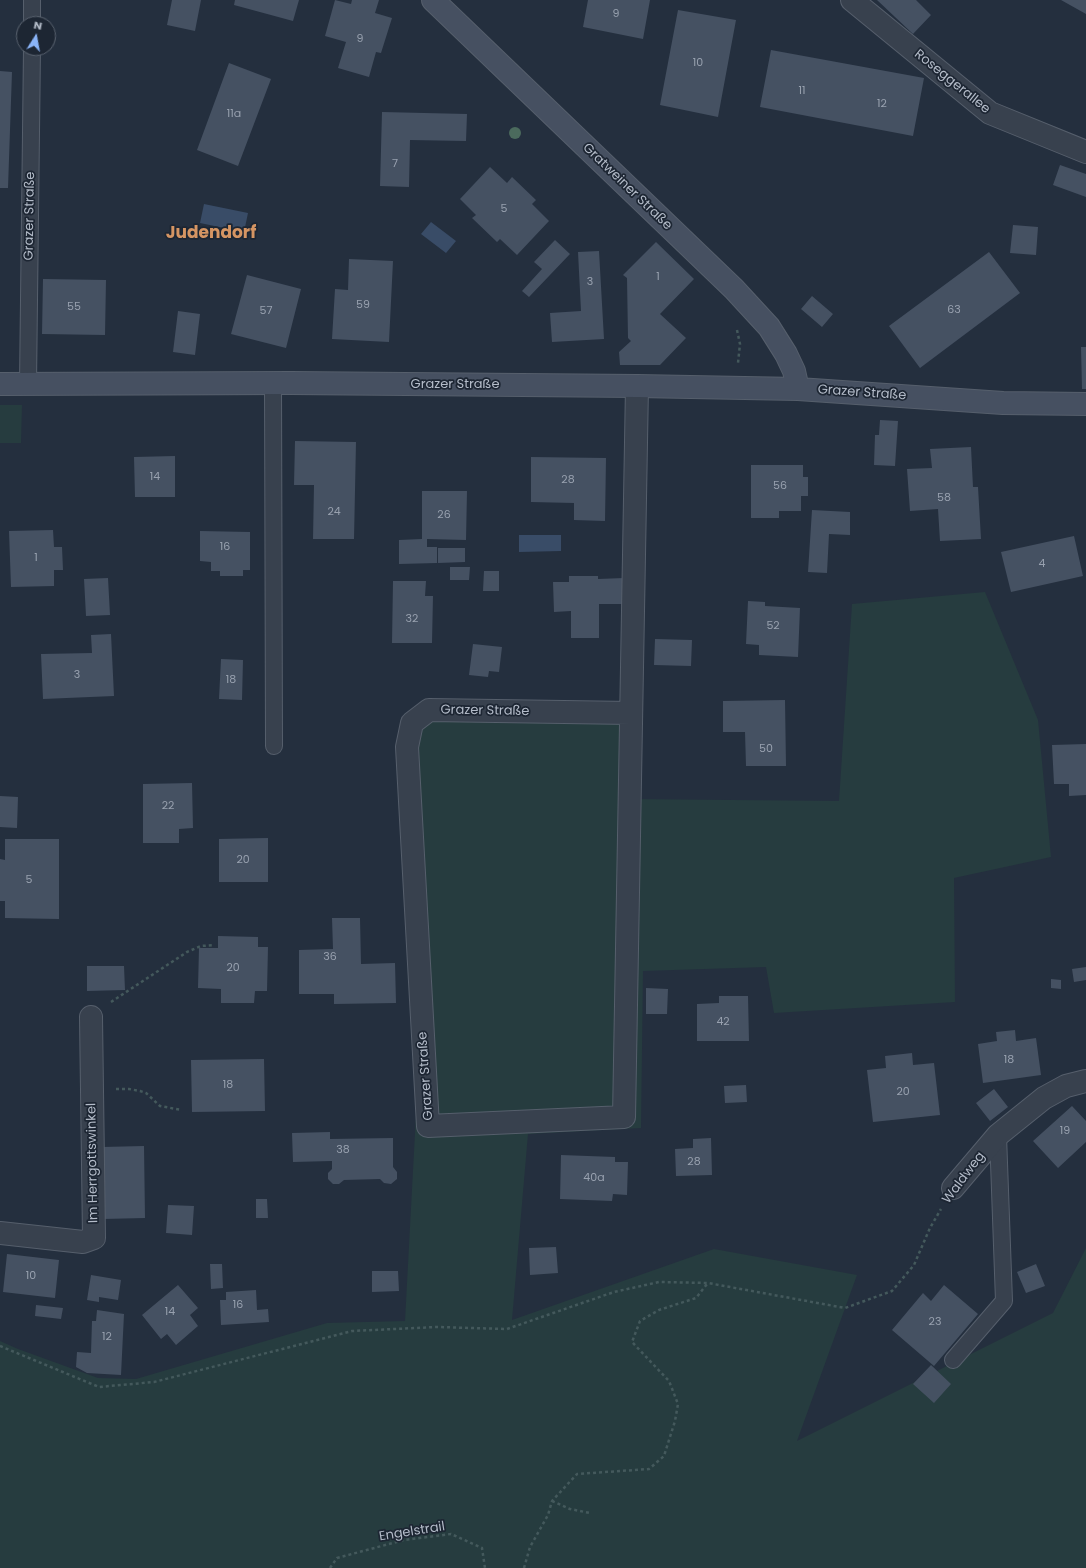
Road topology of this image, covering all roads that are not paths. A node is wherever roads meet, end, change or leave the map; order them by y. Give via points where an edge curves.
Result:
1 (32, 0) edge
2 (432, 0) edge
3 (852, 0) edge
4 (32, 16) edge
5 (32, 56) edge
6 (1086, 152) edge
7 (0, 384) edge
8 (28, 384) junction
9 (273, 384) junction
10 (637, 386) junction
11 (798, 389) junction
12 (1086, 404) edge
13 (631, 713) junction
14 (274, 746) dead end
15 (91, 1017) road end
16 (1086, 1081) edge
17 (998, 1135) junction
18 (953, 1188) road end
19 (0, 1233) edge
20 (953, 1360) dead end

1 - 4 lane
2 - 11 main road, Gratweiner Straße via 734,289 769,327 794,371
3 - 6 street, Roseggerallee via 990,113
5 - 8 lane, Grazer Straße
7 - 8 main road, Grazer Straße
8 - 9 main road, Grazer Straße
9 - 10 main road, Grazer Straße
9 - 14 lane
10 - 11 main road, Grazer Straße
10 - 13 street, Grazer Straße
11 - 12 main road, Grazer Straße via 1003,403
13 - 13 street, Grazer Straße via 624,1116 428,1126 407,747 412,723 429,710
15 - 19 street, Im Herrgottswinkel via 94,1238 83,1242
16 - 17 street, Waldweg via 1066,1086 1044,1098
17 - 18 street, Waldweg
17 - 20 lane via 1004,1301

